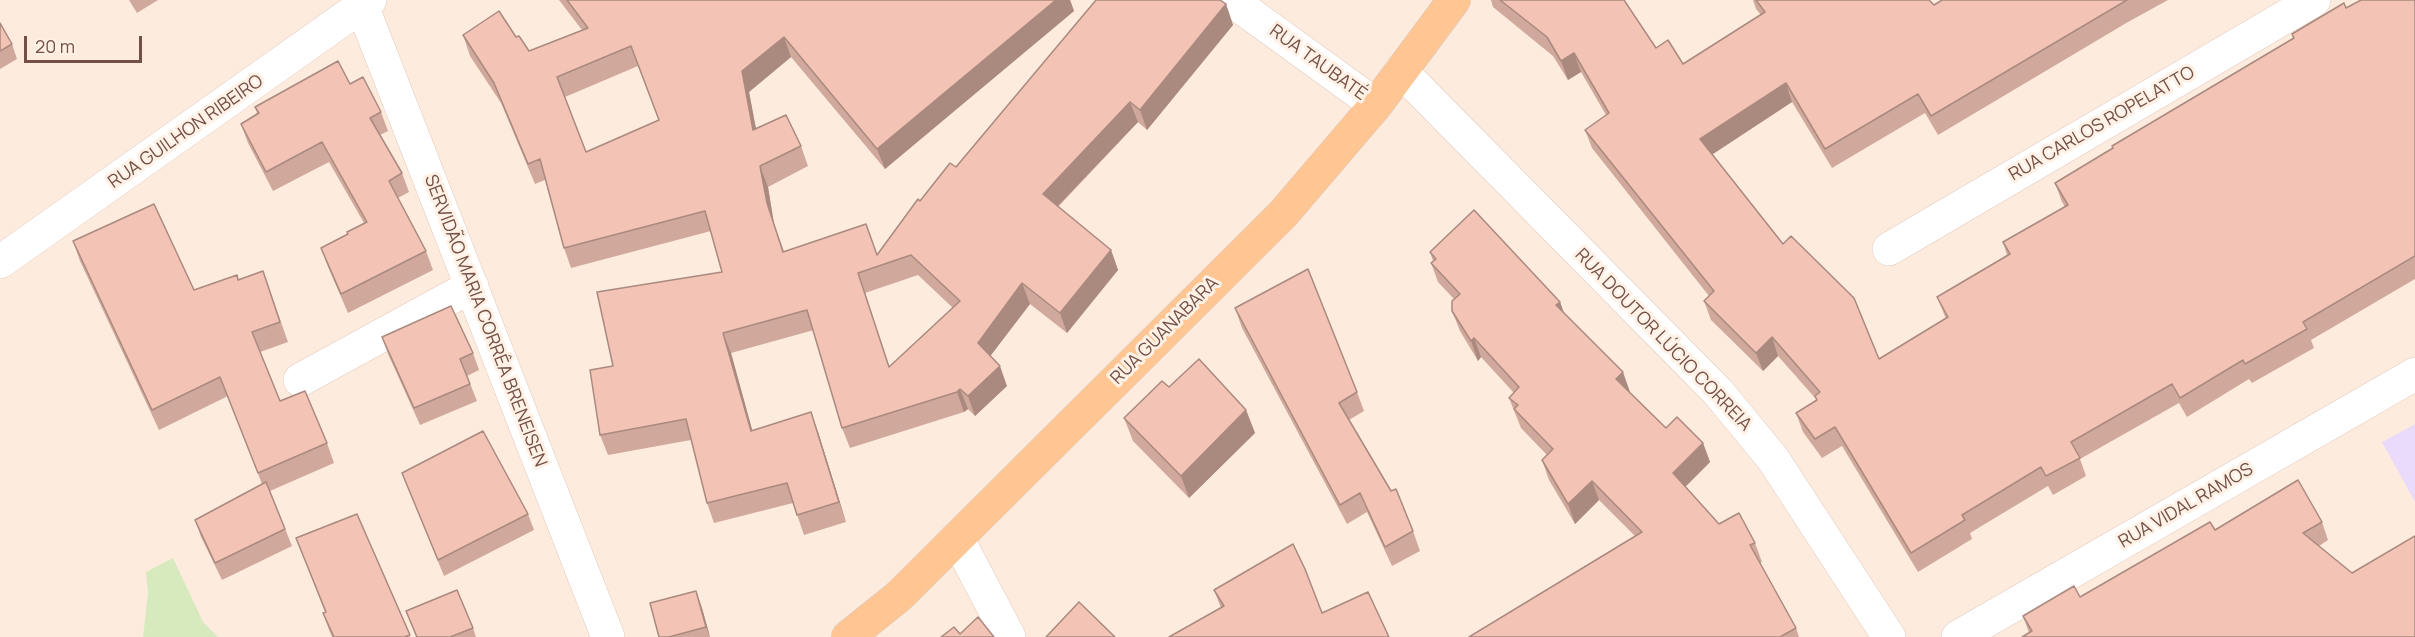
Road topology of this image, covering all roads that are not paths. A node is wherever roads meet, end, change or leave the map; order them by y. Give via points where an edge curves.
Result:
1 (1231, 0) edge
2 (1454, 0) edge
3 (2314, 0) edge
4 (366, 3) edge
5 (1401, 71) junction
6 (1376, 105) junction
7 (1889, 249) dead end
8 (0, 262) edge
9 (472, 286) junction
10 (2415, 374) edge
11 (300, 380) dead end
12 (957, 538) junction
13 (608, 637) edge
14 (848, 637) edge
15 (1010, 637) edge
16 (1889, 637) edge
17 (1958, 637) edge

1 - 6 street, RUA TAUBATÉ
2 - 5 main road, RUA GUANABARA
3 - 7 street, RUA CARLOS ROPELATTO
4 - 8 street, RUA GUILHON RIBEIRO
4 - 9 street, SERVIDÃO MARIA CORRÊA BRENEISEN
5 - 6 main road, RUA GUANABARA
5 - 16 street, RUA DOUTOR LÚCIO CORREIA via 1718,392 1773,459
6 - 12 main road, RUA GUANABARA via 1283,214
9 - 11 street
9 - 13 street, SERVIDÃO MARIA CORRÊA BRENEISEN
10 - 17 street, RUA VIDAL RAMOS
12 - 14 main road, RUA GUANABARA via 899,596
12 - 15 street

